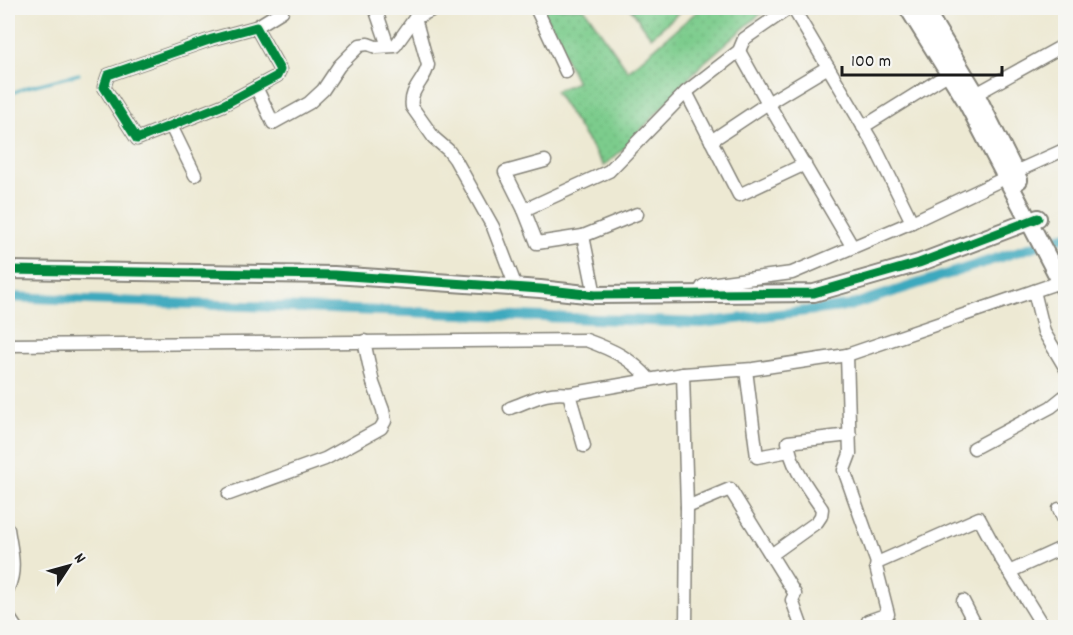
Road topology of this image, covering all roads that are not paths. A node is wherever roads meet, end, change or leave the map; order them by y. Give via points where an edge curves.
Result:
1 (281, 8) edge
2 (375, 8) edge
3 (436, 8) edge
4 (536, 8) edge
5 (789, 8) edge
6 (793, 8) edge
7 (908, 8) edge
8 (924, 8) edge
9 (415, 18) junction
10 (256, 27) junction
11 (1065, 44) edge
12 (388, 46) junction
13 (739, 51) junction
14 (828, 67) junction
15 (566, 72) dead end
16 (948, 74) junction
17 (256, 87) junction
18 (686, 92) junction
19 (976, 94) junction
20 (768, 103) junction
21 (171, 126) junction
22 (863, 128) junction
23 (711, 141) junction
24 (1065, 149) edge
25 (545, 161) dead end
26 (805, 164) junction
27 (195, 175) dead end
28 (1010, 175) junction
29 (524, 210) junction
30 (637, 214) dead end
31 (912, 222) junction
32 (1036, 225) junction
33 (583, 236) junction
34 (852, 246) junction
35 (8, 270) edge
36 (1064, 282) edge
37 (516, 287) junction
38 (1034, 291) junction
39 (595, 295) junction
40 (698, 295) junction
41 (364, 341) junction
42 (8, 345) edge
43 (847, 355) junction
44 (1065, 369) edge
45 (746, 370) junction
46 (683, 374) junction
47 (650, 380) junction
48 (569, 394) junction
49 (1065, 395) edge
50 (510, 408) dead end
51 (850, 435) junction
52 (584, 446) dead end
53 (974, 448) dead end
54 (789, 451) junction
55 (229, 494) dead end
56 (687, 507) junction
57 (1059, 509) dead end
58 (1065, 524) edge
59 (8, 529) edge
60 (1065, 546) edge
61 (771, 555) junction
62 (877, 563) junction
63 (1010, 572) junction
64 (8, 588) edge
65 (963, 601) dead end
66 (8, 616) edge
67 (865, 625) edge
68 (16, 627) edge
69 (686, 627) edge
70 (802, 627) edge
71 (976, 627) edge
72 (1044, 627) edge

1 - 10 street
2 - 12 street
3 - 9 street
4 - 15 street
5 - 13 street via 744,39
6 - 14 street
7 - 16 street
8 - 19 street
9 - 12 street via 395,46
9 - 37 street via 428,65 414,90 412,107 455,159 494,227
10 - 17 street via 280,70 277,76
10 - 21 street via 108,75 104,87 137,139
11 - 19 street
12 - 17 street via 360,45 309,103 273,123
13 - 18 street
13 - 20 street
14 - 20 street
14 - 22 street
16 - 22 street
16 - 28 street
17 - 21 street
18 - 23 street
18 - 29 street via 609,171
19 - 28 street
20 - 23 street
20 - 26 street
21 - 27 street
22 - 31 street
23 - 26 street via 739,195
24 - 28 street
25 - 29 street via 505,172
26 - 34 street
28 - 31 street
28 - 32 street
29 - 33 street via 537,243
30 - 33 street
31 - 34 street
32 - 36 street
32 - 40 street via 814,293
33 - 39 street
34 - 40 street via 792,273 705,285
35 - 37 street via 334,275
36 - 38 street
37 - 39 street
38 - 43 street
38 - 44 street via 1044,332
39 - 40 street
41 - 42 street
41 - 47 street via 586,340 636,364
41 - 55 street via 383,410 385,421 381,428 325,459
43 - 45 street
43 - 51 street
45 - 46 street
45 - 54 street via 757,457
46 - 47 street
46 - 56 street
47 - 48 street
48 - 50 street via 547,393
48 - 52 street
49 - 53 street via 1051,407
51 - 54 street via 788,442
51 - 62 street via 850,454 844,470
54 - 61 street via 822,509 821,516
56 - 61 street via 730,489
56 - 69 street
57 - 58 street
59 - 64 street via 14,565
60 - 63 street
61 - 70 street via 795,594 792,600
62 - 63 street via 979,518
62 - 67 street via 888,614
63 - 72 street
65 - 71 street
66 - 68 street

